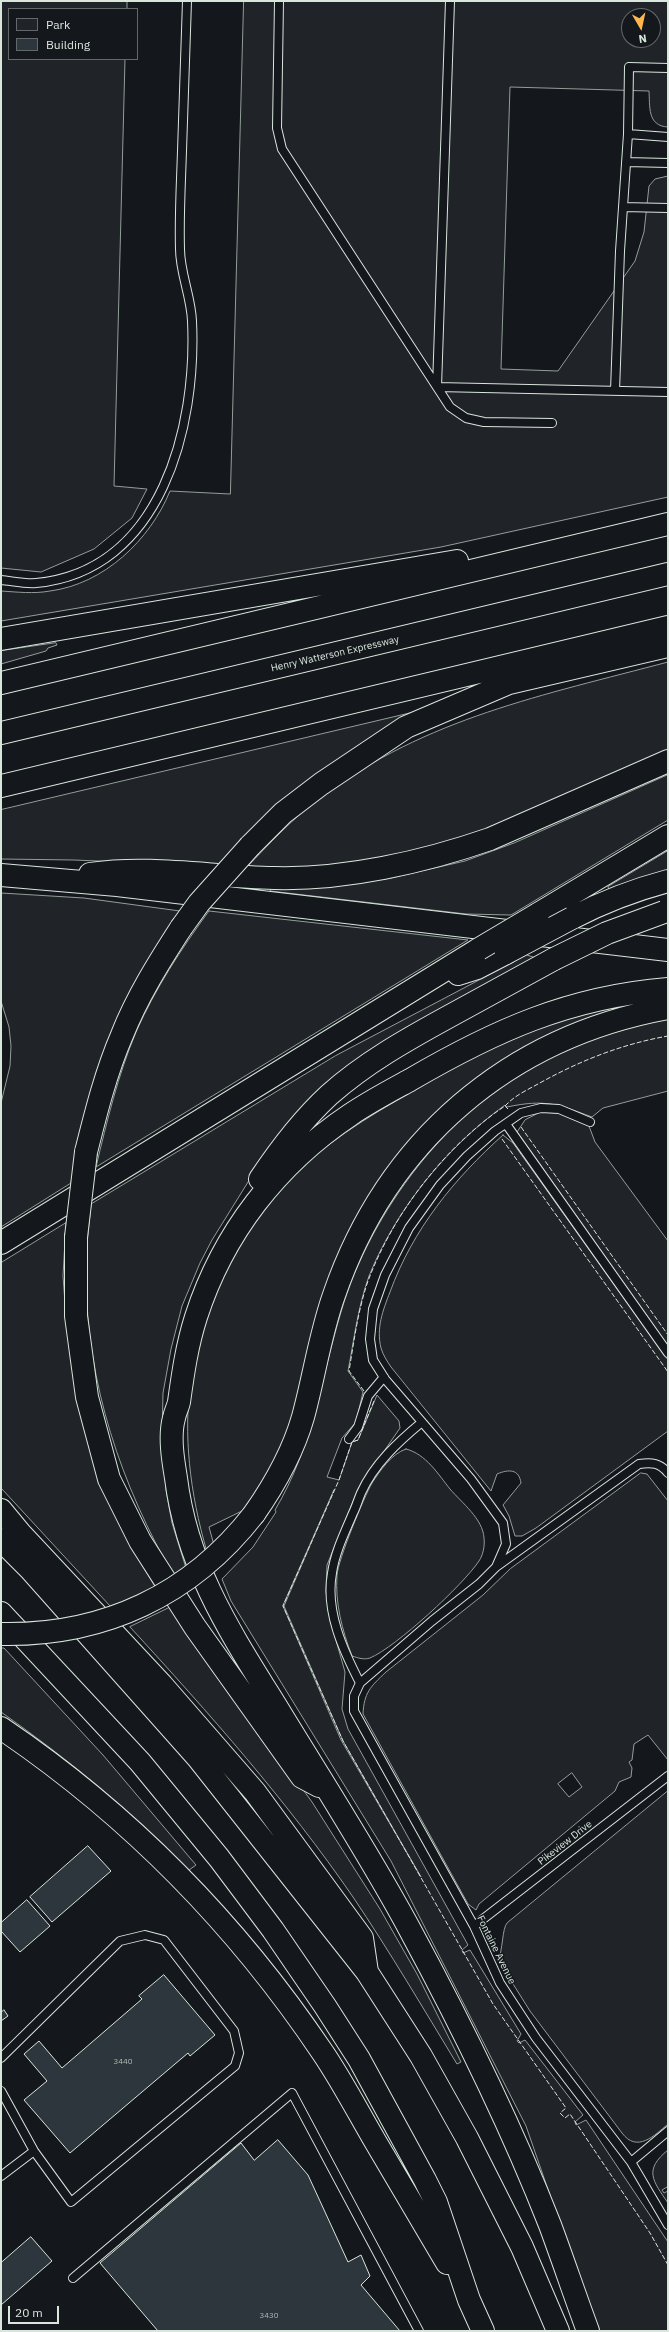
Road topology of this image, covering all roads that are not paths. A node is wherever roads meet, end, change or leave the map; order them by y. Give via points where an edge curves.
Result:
1 (188, 1) edge
2 (279, 1) edge
3 (450, 1) edge
4 (668, 68) edge
5 (628, 134) junction
6 (668, 136) edge
7 (626, 162) junction
8 (668, 163) edge
9 (624, 207) junction
10 (668, 208) edge
11 (437, 388) junction
12 (616, 391) junction
13 (668, 392) edge
14 (552, 424) dead end
15 (668, 511) edge
16 (668, 524) edge
17 (668, 574) edge
18 (1, 580) edge
19 (668, 627) edge
20 (1, 639) edge
21 (668, 646) edge
22 (1, 683) edge
23 (1, 733) edge
24 (668, 761) edge
25 (1, 786) edge
26 (668, 836) edge
27 (1, 875) edge
28 (59, 878) junction
29 (668, 881) edge
30 (666, 912) edge
31 (668, 950) edge
32 (419, 986) junction
33 (668, 989) edge
34 (668, 1008) edge
35 (590, 1122) dead end
36 (506, 1124) junction
37 (1, 1243) edge
38 (668, 1353) edge
39 (384, 1376) junction
40 (174, 1419) junction
41 (422, 1422) junction
42 (349, 1439) dead end
43 (668, 1473) edge
44 (1, 1510) edge
45 (1, 1540) edge
46 (496, 1567) junction
47 (1, 1613) edge
48 (1, 1634) edge
49 (360, 1683) junction
50 (1, 1728) edge
51 (668, 1776) edge
52 (330, 1793) junction
53 (474, 1926) junction
54 (368, 1972) junction
55 (1, 2058) edge
56 (1, 2091) edge
57 (668, 2131) edge
58 (34, 2151) junction
59 (631, 2162) junction
60 (1, 2176) edge
61 (668, 2225) edge
62 (73, 2278) dead end
63 (470, 2300) junction
64 (419, 2331) edge
65 (483, 2331) edge
66 (558, 2331) edge
67 (588, 2331) edge

1 - 18 lane via 180,250 192,319 192,372 183,431 172,466 158,499 145,520 131,538 114,552 92,566 52,581 34,584
2 - 11 lane via 277,128 282,149
3 - 11 lane
4 - 5 lane via 629,66
5 - 6 lane
5 - 7 lane
7 - 8 lane
7 - 9 lane
9 - 10 lane
9 - 12 lane via 620,251
11 - 12 lane
11 - 14 lane via 450,407 466,418 484,422
12 - 13 lane
15 - 20 highway via 455,561
16 - 22 highway
17 - 23 highway, Henry Watterson Expressway
19 - 25 highway
21 - 52 highway, bridge via 509,684 406,727 283,813 250,846 181,928 143,991 122,1034 104,1085 86,1152 76,1237 76,1316 87,1397 109,1478 140,1541 194,1627 302,1777
24 - 28 highway via 490,839 461,849 376,869 323,876 276,878 117,870
26 - 32 highway, bridge
27 - 28 highway
28 - 31 highway
29 - 32 highway, bridge via 626,894 572,918 478,968
30 - 40 highway, bridge via 607,933 554,959 389,1049 329,1095 283,1145 224,1231 190,1302 172,1381 170,1406
32 - 37 highway
33 - 40 highway via 611,996 561,1008 513,1025 471,1045 360,1109 327,1130 304,1150 282,1170 252,1206 216,1267 201,1300 190,1334
34 - 48 highway, bridge via 633,1014 601,1024 546,1047 489,1082 421,1143 378,1202 345,1266 333,1296 297,1432 282,1469 237,1537 206,1566 157,1600 121,1615 86,1626 49,1632
35 - 36 lane via 559,1109 541,1108 521,1113
36 - 38 lane
36 - 39 lane via 467,1156 440,1185 410,1228 384,1275 373,1310 370,1338 374,1360
39 - 41 lane
39 - 42 lane via 368,1396 358,1427
40 - 52 highway via 177,1492 194,1558 216,1608
41 - 46 lane via 504,1522 506,1544
41 - 49 lane via 381,1460 361,1493 331,1574 334,1616 346,1655
43 - 46 lane via 663,1467 652,1462 639,1464
44 - 54 highway via 162,1685 254,1792 362,1938
45 - 54 highway via 30,1569 198,1758
46 - 49 lane
47 - 63 highway via 140,1762 214,1852 273,1930 325,2006 359,2059 436,2202
49 - 53 lane, Fontaine Avenue via 354,1696 354,1711
50 - 63 highway via 94,1797 163,1859 246,1951 285,2000 337,2075
51 - 53 lane, Pikeview Drive
52 - 67 highway via 409,1927 467,2039 549,2223
53 - 59 lane, Fontaine Avenue via 500,1983 536,2038
54 - 66 highway via 421,2056 467,2138 522,2247
55 - 58 lane via 120,1941 145,1935 164,1940 234,2031 239,2053 235,2066 72,2202
56 - 58 lane
57 - 59 lane
58 - 60 lane
59 - 61 lane, Fontaine Avenue
62 - 64 lane via 292,2093
63 - 65 highway

